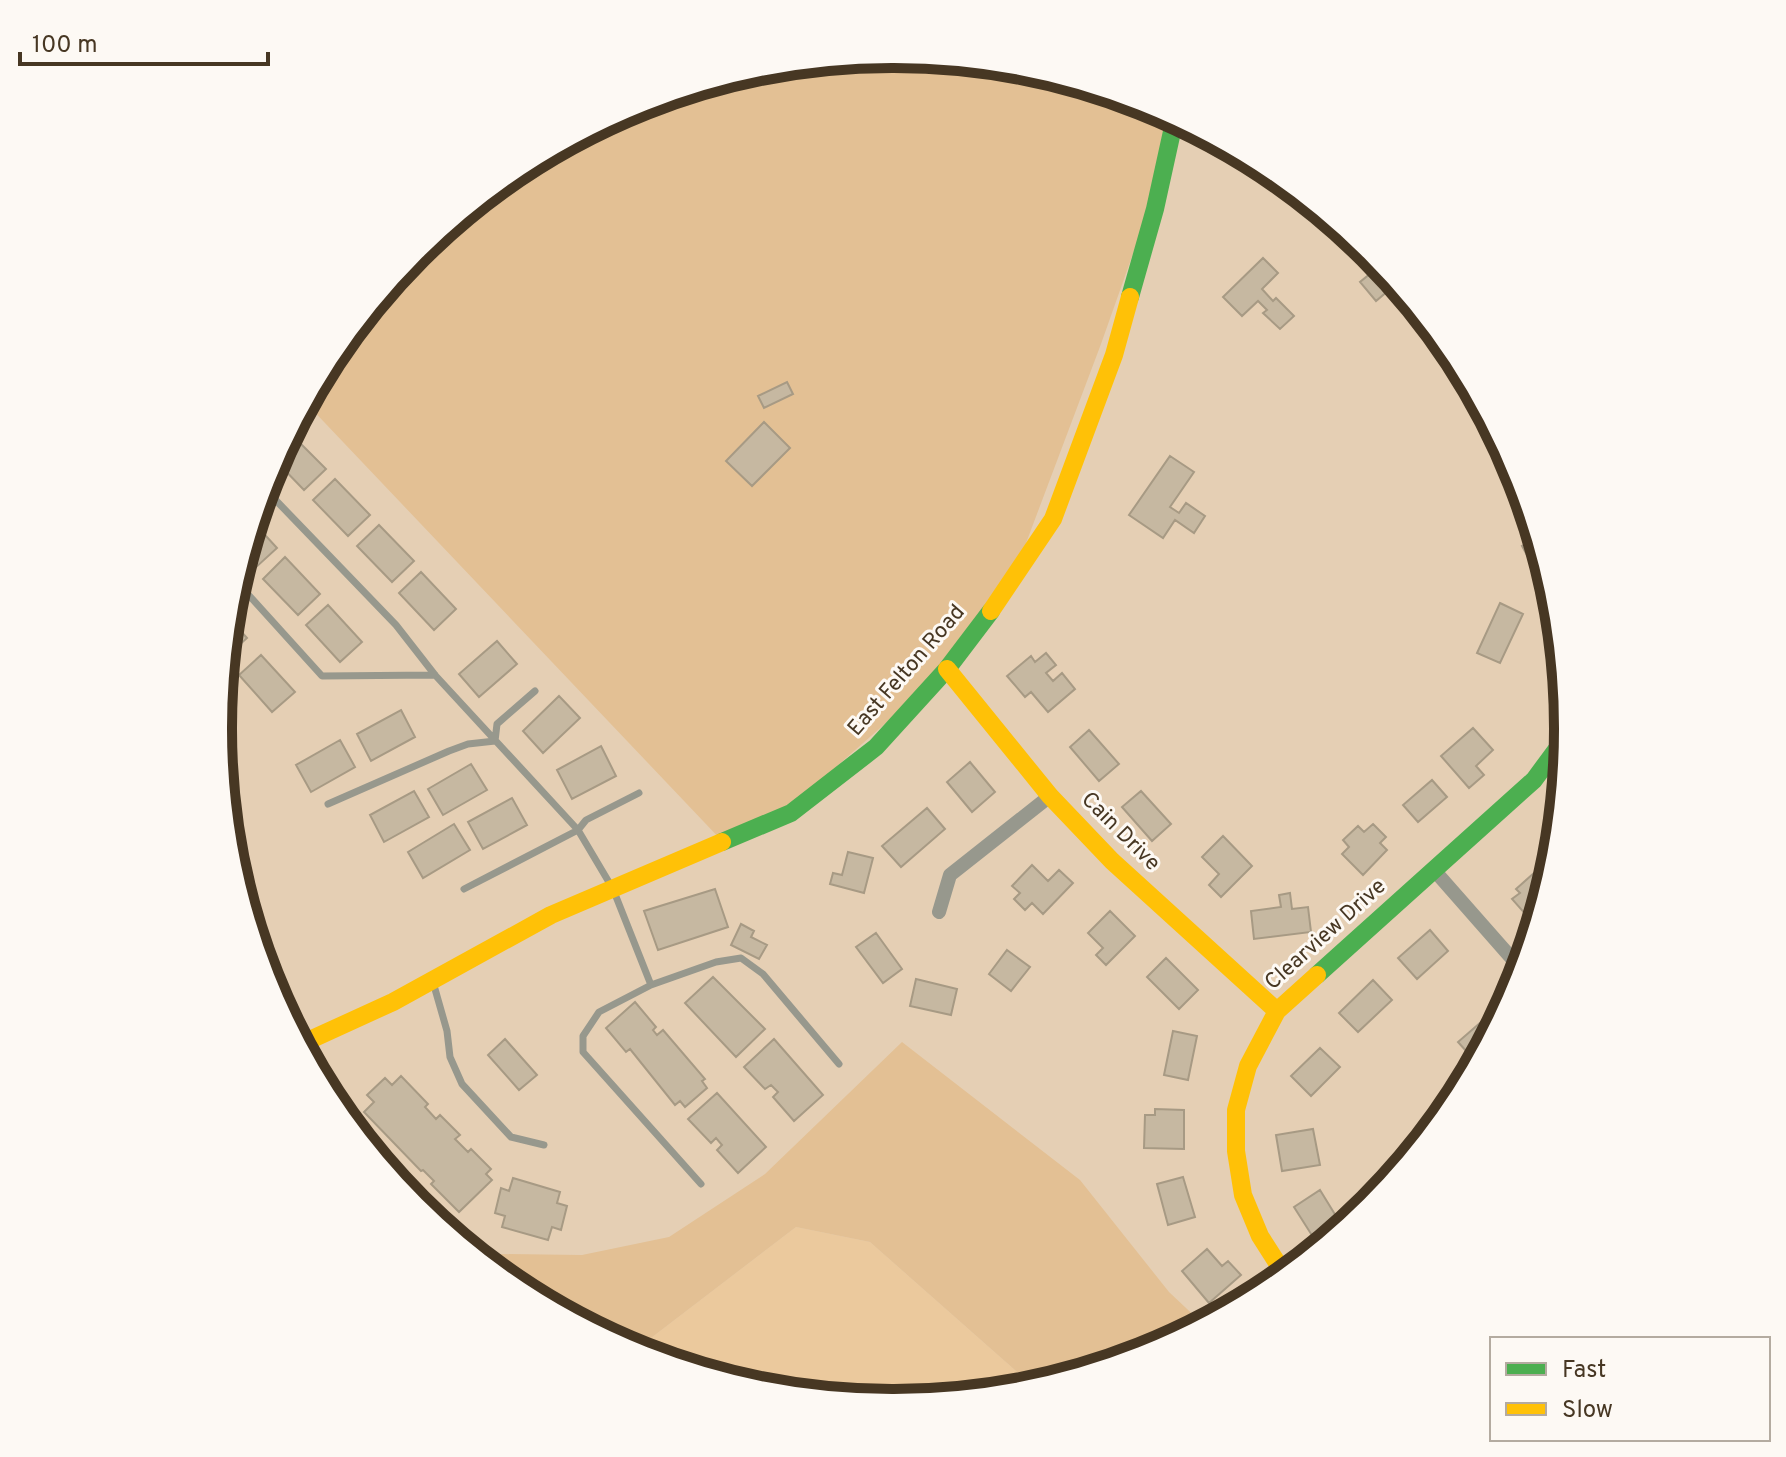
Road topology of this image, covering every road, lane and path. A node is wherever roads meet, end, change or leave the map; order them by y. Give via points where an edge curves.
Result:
1 (1172, 130) edge
2 (274, 499) edge
3 (247, 593) edge
4 (947, 669) junction
5 (435, 675) junction
6 (535, 691) dead end
7 (495, 741) junction
8 (1553, 755) edge
9 (639, 793) dead end
10 (1050, 796) junction
11 (328, 804) dead end
12 (578, 830) junction
13 (1434, 870) junction
14 (464, 889) dead end
15 (613, 889) junction
16 (939, 912) dead end
17 (1512, 958) edge
18 (433, 980) junction
19 (651, 985) junction
20 (1277, 1011) junction
21 (311, 1040) edge
22 (839, 1064) dead end
23 (544, 1145) dead end
24 (701, 1184) dead end
25 (1278, 1265) edge

1 - 4 street, East Felton Road via 1118,341 1053,519
2 - 5 lane via 396,625
3 - 5 lane via 322,676
4 - 10 street, Cain Drive
4 - 15 street, East Felton Road via 876,747 791,813
5 - 7 lane
6 - 7 lane via 497,724
7 - 11 lane via 449,751
7 - 12 lane
8 - 13 street, Clearview Drive via 1534,780
9 - 12 lane via 586,820
10 - 16 street via 950,875
10 - 20 street, Cain Drive via 1112,861
12 - 14 lane
12 - 15 lane
13 - 17 street
13 - 20 street, Clearview Drive
15 - 18 street, East Felton Road via 551,915
15 - 19 lane
18 - 21 street, East Felton Road
18 - 23 lane via 450,1057 462,1084 511,1137
19 - 22 lane via 741,958 763,974
19 - 24 lane via 599,1012 583,1036 583,1052
20 - 25 street, Clearview Drive via 1248,1066 1236,1110 1236,1151 1243,1195

